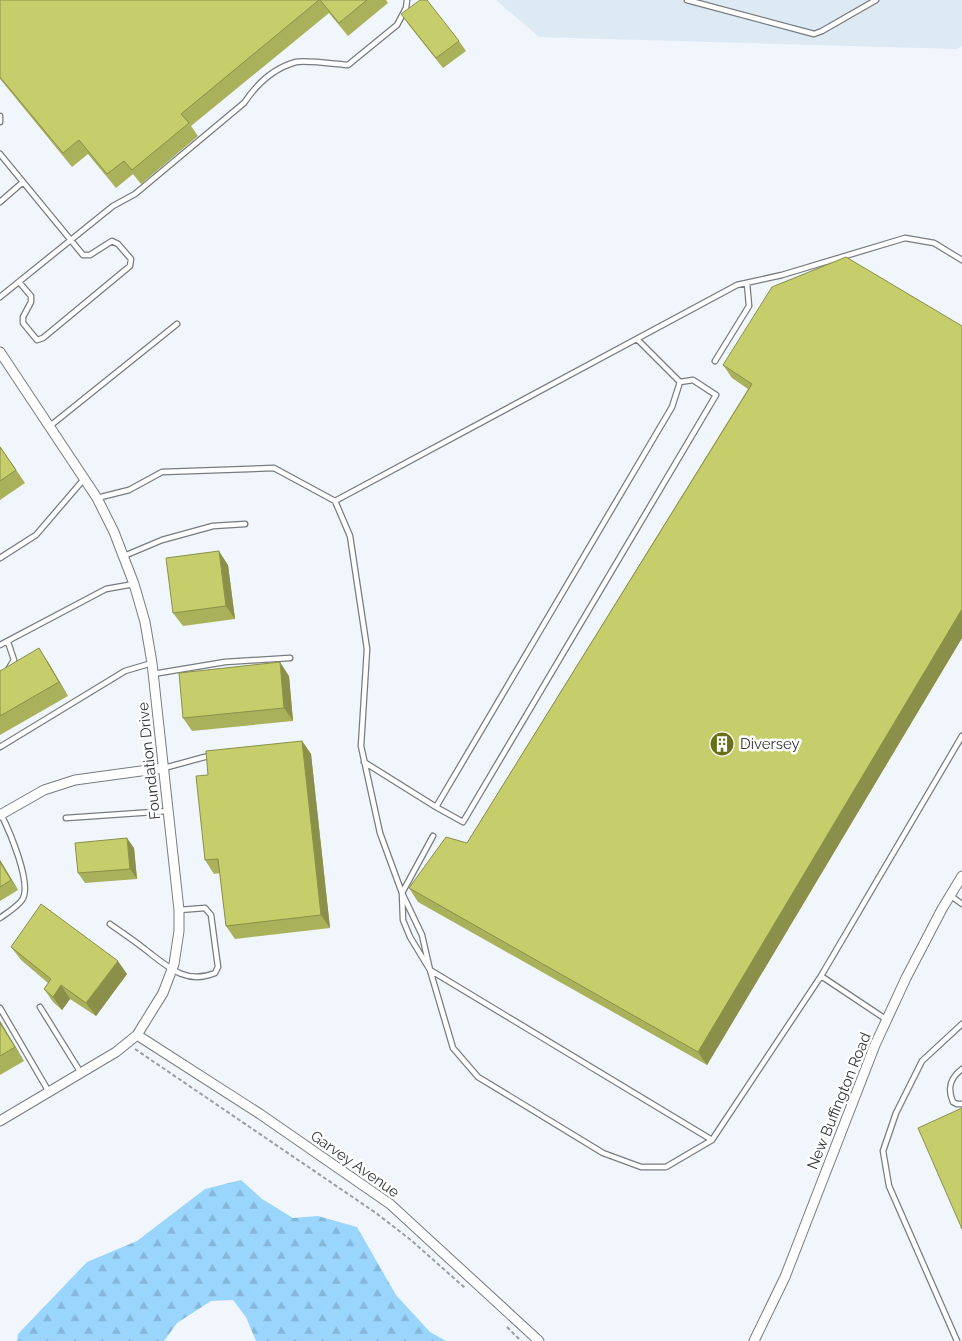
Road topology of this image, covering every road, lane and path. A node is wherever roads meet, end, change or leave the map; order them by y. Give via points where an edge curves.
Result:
1 (407, 0) edge
2 (687, 0) edge
3 (876, 0) edge
4 (0, 116) edge
5 (0, 122) edge
6 (0, 154) edge
7 (23, 182) junction
8 (0, 202) edge
9 (70, 241) junction
10 (962, 260) edge
11 (19, 282) junction
12 (747, 283) junction
13 (0, 297) edge
14 (177, 324) dead end
15 (637, 339) junction
16 (0, 352) edge
17 (715, 361) dead end
18 (680, 382) junction
19 (50, 426) junction
20 (84, 479) junction
21 (97, 498) junction
22 (335, 501) junction
23 (245, 524) dead end
24 (124, 556) junction
25 (0, 558) edge
26 (134, 584) junction
27 (8, 642) junction
28 (0, 645) edge
29 (290, 658) dead end
30 (152, 663) junction
31 (7, 672) edge
32 (153, 674) junction
33 (962, 736) edge
34 (0, 747) edge
35 (222, 752) edge
36 (364, 762) junction
37 (163, 768) junction
38 (436, 807) junction
39 (168, 811) junction
40 (1, 814) edge
41 (66, 818) dead end
42 (433, 836) dead end
43 (962, 876) edge
44 (402, 892) junction
45 (950, 895) junction
46 (962, 904) edge
47 (179, 910) junction
48 (0, 918) edge
49 (110, 924) dead end
50 (171, 970) junction
51 (430, 970) junction
52 (820, 976) junction
53 (40, 1007) dead end
54 (0, 1008) edge
55 (887, 1020) junction
56 (962, 1024) edge
57 (137, 1035) junction
58 (127, 1043) junction
59 (962, 1069) edge
60 (81, 1073) junction
61 (50, 1092) junction
62 (962, 1104) edge
63 (0, 1121) edge
64 (712, 1140) junction
65 (468, 1291) dead end
66 (504, 1324) dead end
67 (521, 1341) edge
68 (539, 1341) edge
69 (754, 1341) edge
70 (957, 1341) edge

1 - 9 lane via 397,25 348,65 297,62 274,72 253,89 244,104 135,194 113,206
2 - 3 lane via 814,34
4 - 5 lane
6 - 7 lane
7 - 8 lane
7 - 9 lane
9 - 11 lane
9 - 11 lane via 83,255 90,255 112,241 131,259 130,266 37,340 23,323 31,296
10 - 12 lane via 934,243 905,238
11 - 13 lane
12 - 15 lane via 737,285
12 - 17 lane via 749,306
14 - 19 lane
15 - 18 lane
15 - 22 lane
16 - 19 street, Foundation Drive
18 - 38 lane via 672,407
18 - 38 lane via 693,380 716,395 463,822
19 - 20 street, Foundation Drive
20 - 21 street, Foundation Drive
20 - 25 lane via 36,535
21 - 22 lane via 129,490 162,472 274,468
21 - 24 street, Foundation Drive
22 - 36 lane via 350,536 367,649 361,746
23 - 24 lane via 213,526 162,540
24 - 26 street, Foundation Drive
26 - 27 lane via 106,589
26 - 30 street, Foundation Drive
27 - 28 lane
27 - 31 lane via 14,660
29 - 32 lane via 225,662
30 - 32 street, Foundation Drive
30 - 34 lane via 126,671
32 - 37 street, Foundation Drive
33 - 52 lane
35 - 37 lane
36 - 38 lane
36 - 44 lane via 380,833
37 - 39 street, Foundation Drive
37 - 40 street via 75,780 44,790
39 - 41 lane
39 - 47 street, Foundation Drive
40 - 48 lane via 20,860 24,892 22,900
42 - 44 lane
43 - 45 street, New Buffington Road
44 - 51 lane via 422,935
44 - 51 lane via 403,920
45 - 46 lane
45 - 55 street, New Buffington Road
47 - 50 street, Foundation Drive via 179,931
47 - 50 lane via 205,908 211,915 218,967 215,973 193,977
49 - 50 lane
50 - 57 street, Foundation Drive via 163,993
51 - 64 lane
51 - 64 lane via 453,1048 478,1076 603,1153 641,1167 666,1166
52 - 55 lane
52 - 64 lane
53 - 60 lane
54 - 61 lane
55 - 69 street, New Buffington Road via 785,1277
56 - 70 lane via 922,1061 896,1112 883,1151 889,1186
57 - 58 street, Foundation Drive
57 - 68 street, Garvey Avenue via 260,1114 390,1204
58 - 60 street, Foundation Drive
58 - 65 path via 376,1213
59 - 62 lane via 953,1076 949,1087 953,1102
60 - 61 street, Foundation Drive
61 - 63 street, Foundation Drive
66 - 67 path

